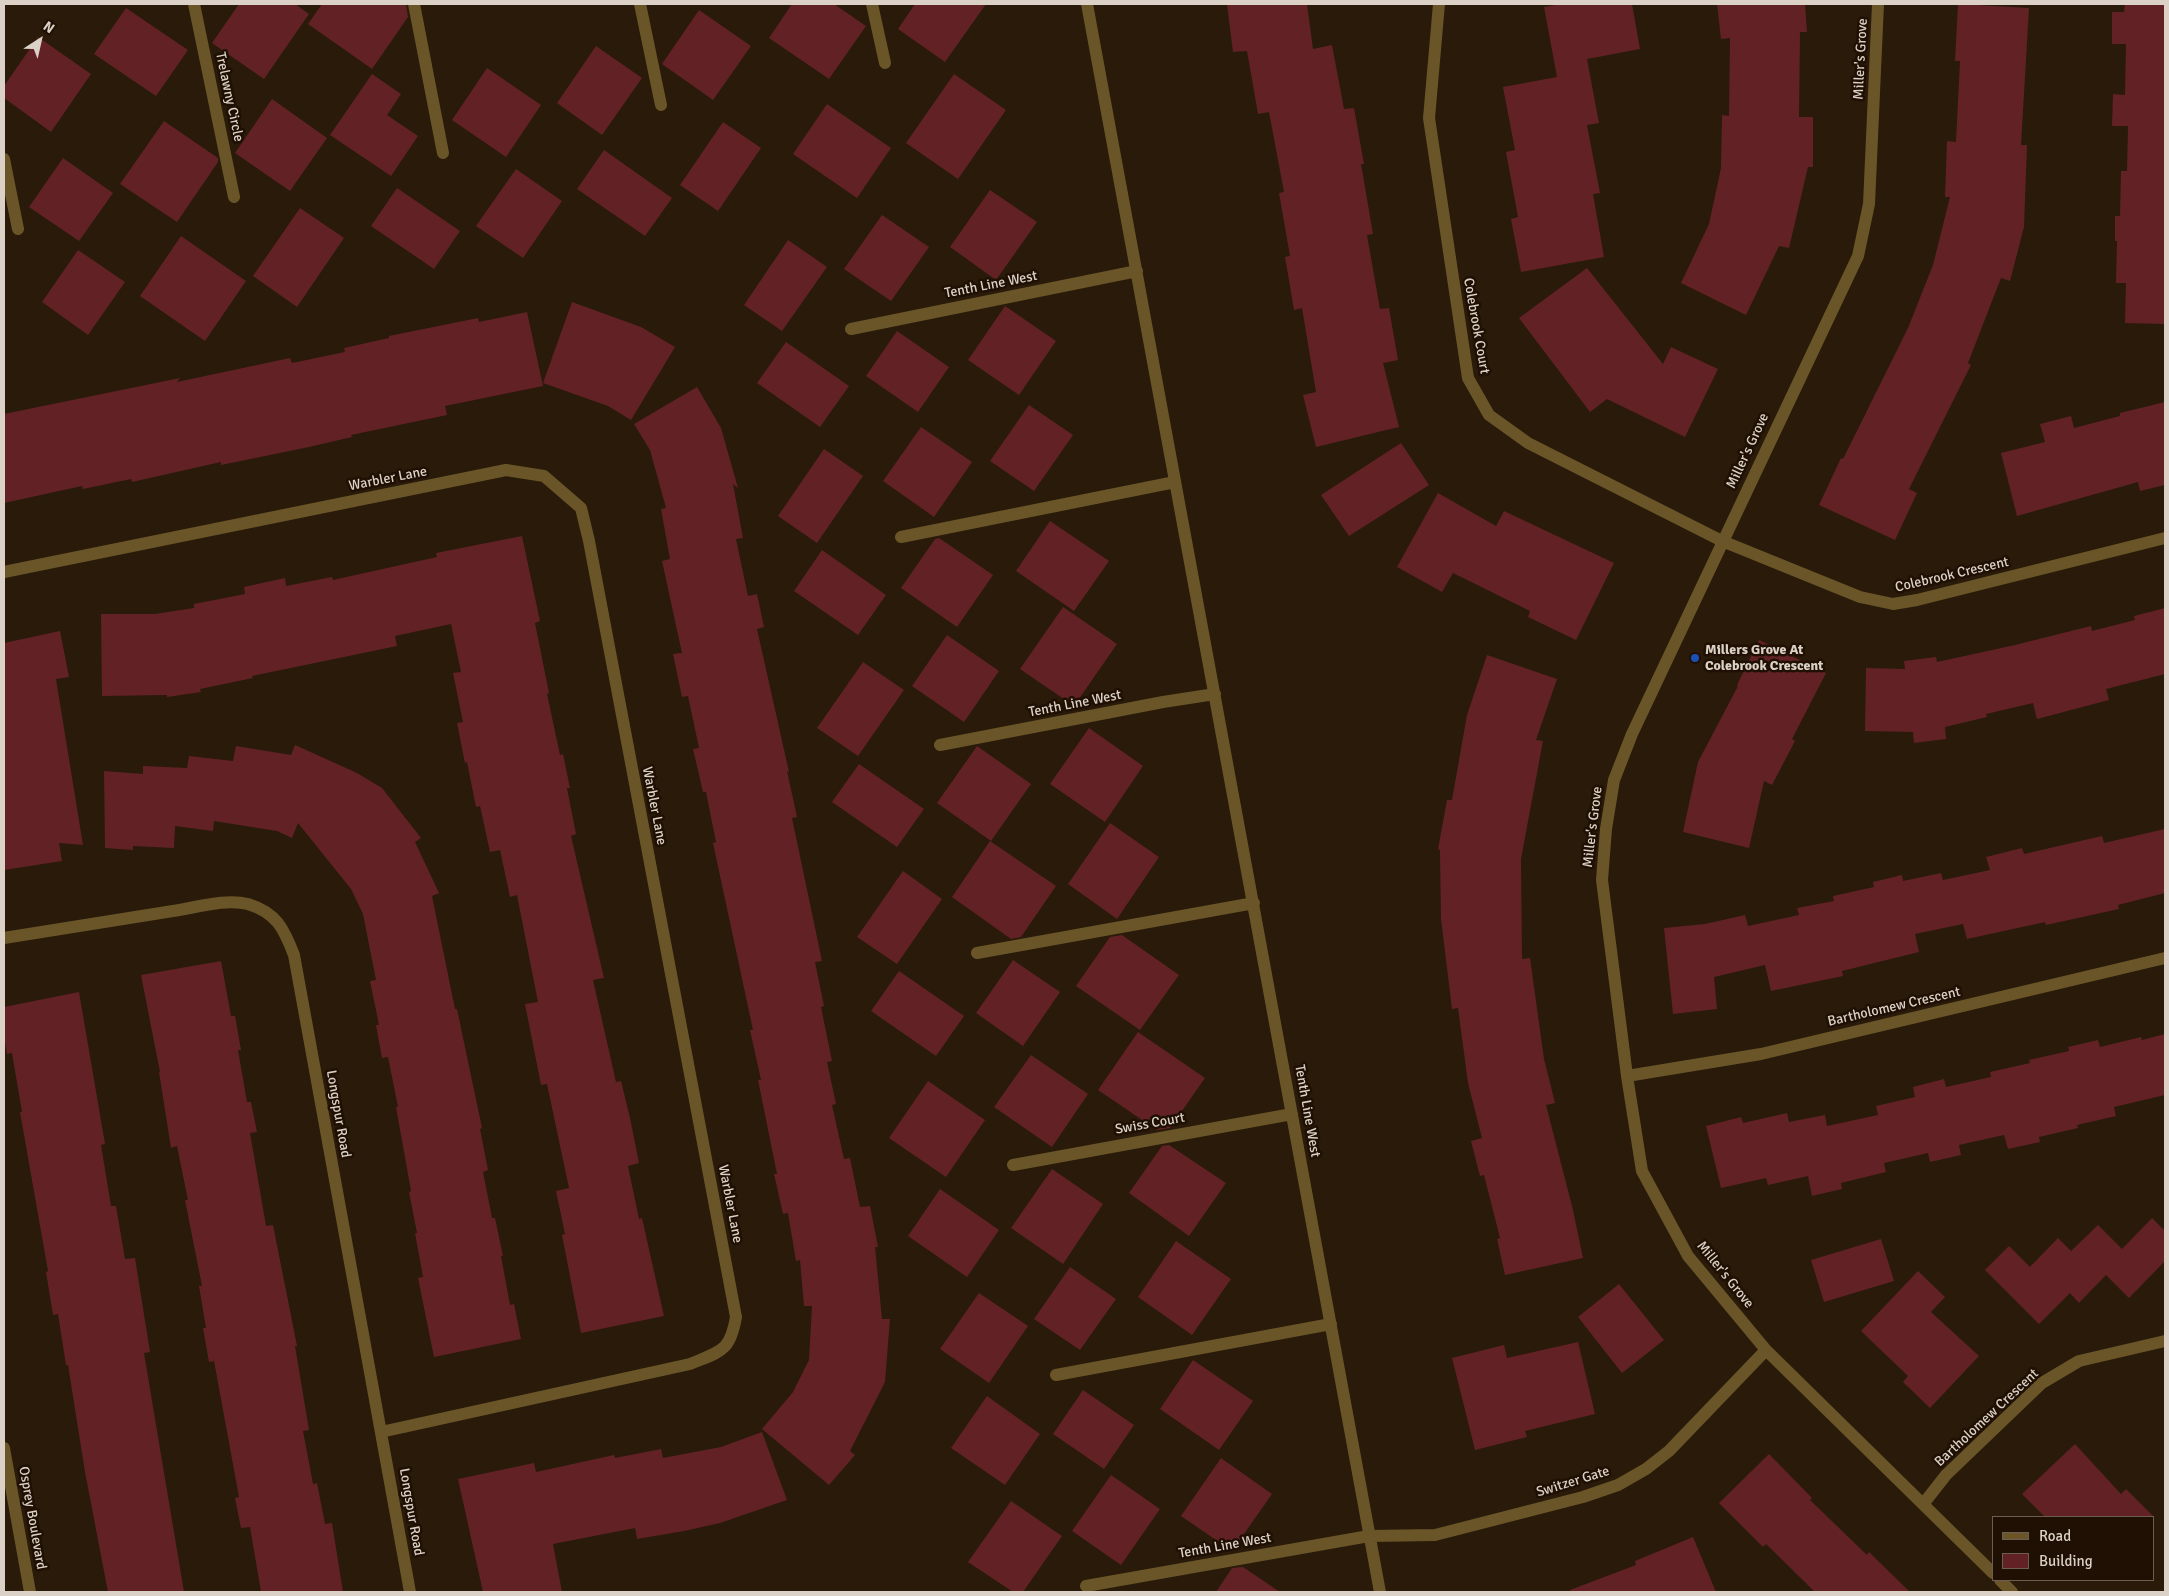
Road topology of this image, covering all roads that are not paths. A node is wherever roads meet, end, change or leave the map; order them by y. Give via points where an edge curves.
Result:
1 (194, 4) edge
2 (414, 4) edge
3 (640, 4) edge
4 (872, 4) edge
5 (1087, 4) edge
6 (1439, 4) edge
7 (1878, 4) edge
8 (885, 63) dead end
9 (661, 105) dead end
10 (443, 154) dead end
11 (4, 159) edge
12 (234, 196) dead end
13 (18, 229) dead end
14 (1137, 271) junction
15 (850, 329) dead end
16 (1176, 482) junction
17 (901, 537) dead end
18 (2165, 538) edge
19 (1722, 541) junction
20 (4, 572) edge
21 (1215, 694) junction
22 (940, 745) dead end
23 (1254, 903) junction
24 (4, 938) edge
25 (977, 953) dead end
26 (2165, 958) edge
27 (1627, 1076) junction
28 (1292, 1114) junction
29 (1013, 1165) dead end
30 (1331, 1324) junction
31 (2165, 1342) edge
32 (1766, 1350) junction
33 (1056, 1374) dead end
34 (382, 1432) junction
35 (4, 1448) edge
36 (1924, 1504) junction
37 (1369, 1536) junction
38 (1992, 1572) edge
39 (2001, 1581) edge
40 (1086, 1586) dead end
41 (30, 1592) edge
42 (410, 1592) edge
43 (1380, 1592) edge
44 (2012, 1592) edge

1 - 12 street, Trelawny Circle
2 - 10 street
3 - 9 street
4 - 8 street
5 - 14 street, Tenth Line West
6 - 19 street, Colebrook Court via 1429,118 1468,378 1489,415 1528,443
7 - 19 street, Miller's Grove via 1869,204 1858,256
11 - 13 street
14 - 15 street, Tenth Line West
14 - 16 street, Tenth Line West
16 - 17 street
16 - 21 street, Tenth Line West
18 - 19 street, Colebrook Crescent via 1892,604 1860,597
19 - 27 street, Miller's Grove via 1632,734 1614,780 1602,880
20 - 34 street, Warbler Lane via 506,470 544,476 581,508 736,1317 733,1336 722,1350 690,1364
21 - 22 street, Tenth Line West
21 - 23 street, Tenth Line West
23 - 25 street
23 - 28 street, Tenth Line West
24 - 34 street, Longspur Road via 212,903 246,904 267,912 284,929 294,955
26 - 27 street, Bartholomew Crescent via 1762,1054
27 - 32 street, Miller's Grove via 1642,1171 1688,1256
28 - 29 street, Swiss Court
28 - 30 street, Tenth Line West
30 - 33 street
30 - 37 street, Tenth Line West
31 - 36 street, Bartholomew Crescent via 2079,1361 2042,1383 1946,1475
32 - 36 street, Miller's Grove
32 - 37 street, Switzer Gate via 1669,1451 1618,1485 1435,1535
34 - 42 street, Longspur Road
35 - 41 street, Osprey Boulevard
36 - 38 street, Miller's Grove
37 - 40 street, Tenth Line West
37 - 43 street, Tenth Line West
39 - 44 street

